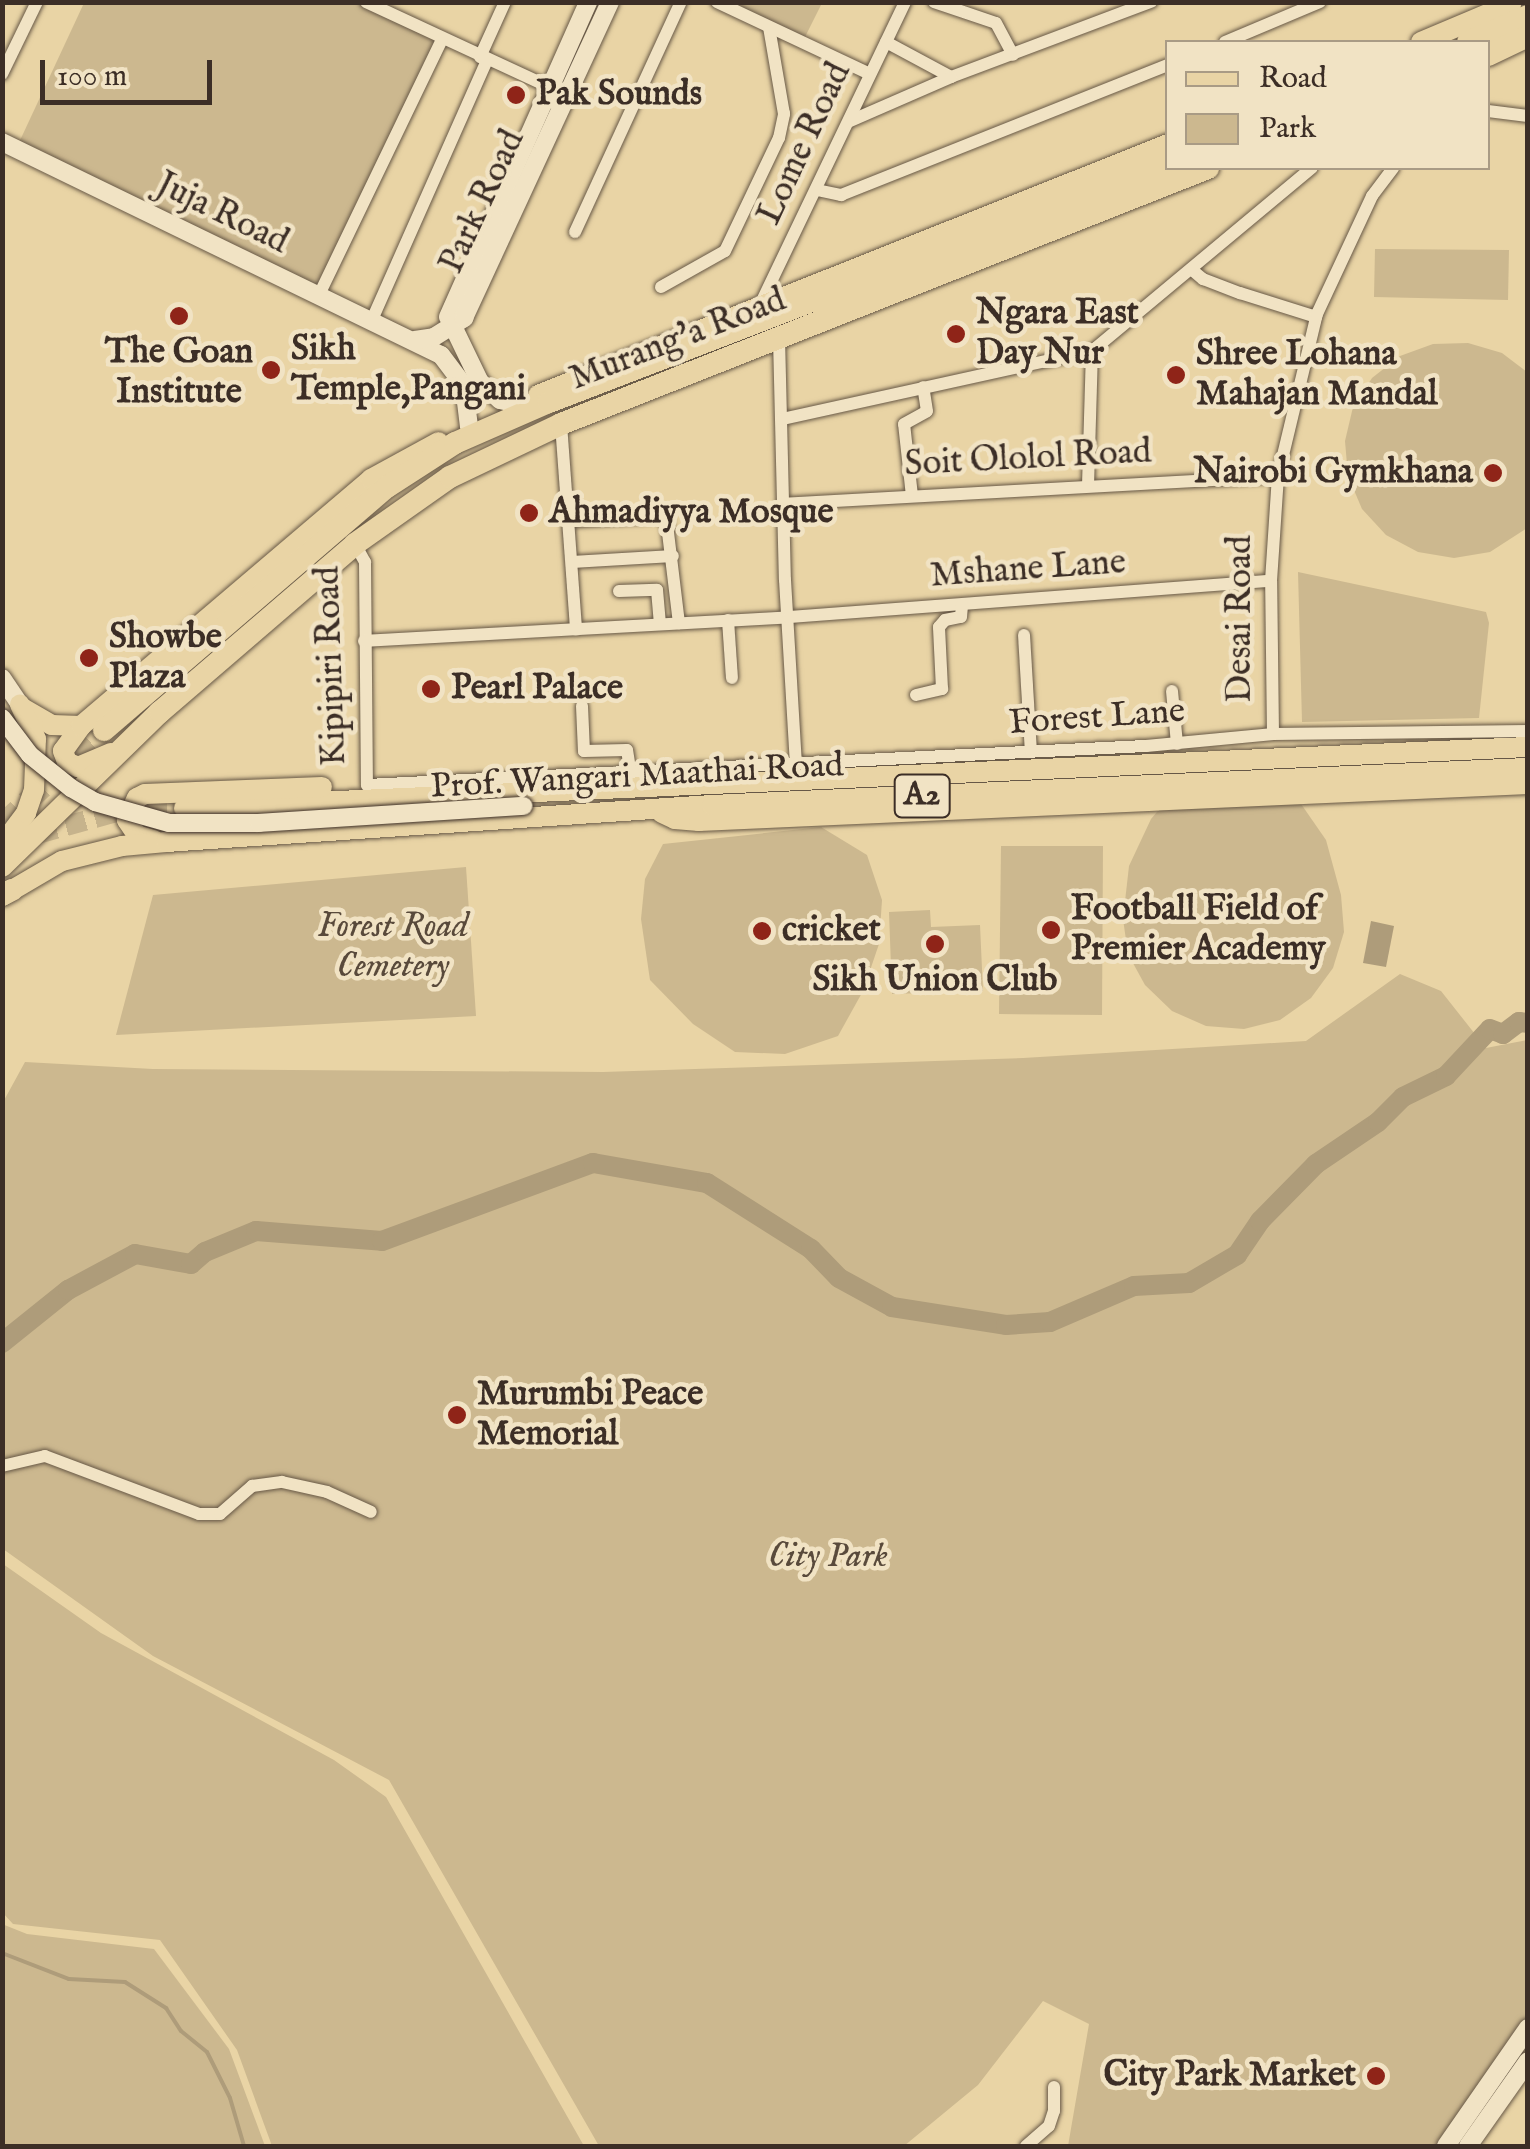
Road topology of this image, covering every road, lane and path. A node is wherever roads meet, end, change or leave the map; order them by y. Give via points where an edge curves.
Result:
1 (37, 2) edge
2 (366, 2) edge
3 (505, 2) edge
4 (588, 2) edge
5 (610, 2) edge
6 (681, 2) edge
7 (717, 2) edge
8 (905, 2) edge
9 (934, 2) edge
10 (1151, 2) edge
11 (1320, 2) edge
12 (1516, 6) edge
13 (984, 10) edge
14 (769, 27) junction
15 (1528, 36) edge
16 (442, 39) junction
17 (1230, 40) edge
18 (1426, 40) edge
19 (1471, 40) edge
20 (886, 42) junction
21 (1490, 54) edge
22 (1013, 56) junction
23 (484, 58) junction
24 (1165, 66) edge
25 (2, 74) edge
26 (870, 74) junction
27 (951, 78) junction
28 (549, 87) junction
29 (1490, 111) edge
30 (1528, 116) edge
31 (850, 121) junction
32 (2, 142) edge
33 (1165, 145) edge
34 (1165, 165) edge
35 (1203, 170) edge
36 (1310, 170) edge
37 (1392, 170) edge
38 (818, 190) junction
39 (576, 232) dead end
40 (1190, 269) junction
41 (661, 287) dead end
42 (318, 297) junction
43 (757, 310) junction
44 (1316, 317) junction
45 (371, 322) junction
46 (450, 322) junction
47 (392, 330) junction
48 (779, 338) junction
49 (415, 340) junction
50 (1092, 351) junction
51 (924, 387) junction
52 (517, 404) junction
53 (782, 419) junction
54 (560, 424) junction
55 (469, 427) junction
56 (445, 444) junction
57 (1278, 476) junction
58 (1088, 485) junction
59 (912, 496) junction
60 (782, 504) junction
61 (569, 521) junction
62 (355, 544) junction
63 (672, 556) junction
64 (572, 562) junction
65 (1271, 581) junction
66 (619, 591) dead end
67 (962, 606) junction
68 (789, 618) junction
69 (728, 620) junction
70 (679, 623) junction
71 (660, 624) junction
72 (576, 628) junction
73 (1024, 635) dead end
74 (364, 641) junction
75 (2, 678) edge
76 (732, 678) dead end
77 (1172, 691) dead end
78 (916, 696) dead end
79 (582, 706) dead end
80 (11, 712) edge
81 (93, 728) junction
82 (1528, 730) edge
83 (1272, 734) junction
84 (1176, 744) junction
85 (1528, 747) edge
86 (121, 748) junction
87 (584, 751) junction
88 (1031, 752) junction
89 (796, 763) junction
90 (1528, 768) edge
91 (670, 769) joint
92 (630, 770) junction
93 (585, 772) junction
94 (712, 783) junction
95 (1528, 784) edge
96 (367, 786) junction
97 (522, 806) junction
98 (184, 808) tunnel mouth
99 (654, 808) junction
100 (620, 810) junction
101 (166, 842) junction
102 (2, 846) edge
103 (2, 866) edge
104 (6, 894) edge
105 (2, 1466) edge
106 (371, 1512) dead end
107 (1528, 2028) edge
108 (1528, 2061) edge
109 (1054, 2088) dead end
110 (1026, 2146) edge
111 (1446, 2146) edge
112 (1468, 2146) edge

1 - 25 street
2 - 16 street
3 - 23 street
4 - 28 main road, Park Road
5 - 46 main road, Park Road via 464,318
6 - 39 street
7 - 14 street
8 - 20 street, Lome Road
9 - 13 street via 966,16
10 - 22 street
11 - 17 street
12 - 18 main road
12 - 19 highway
13 - 22 street
14 - 26 street
14 - 41 street via 784,114 779,138 725,251
15 - 21 highway
16 - 23 street
16 - 42 street
20 - 26 street, Lome Road
20 - 27 street
22 - 27 street
23 - 28 street
23 - 45 street
24 - 38 street via 841,196
26 - 31 street, Lome Road
27 - 31 street
28 - 46 main road, Park Road
29 - 30 street
31 - 38 street, Lome Road
32 - 42 main road, Juja Road
33 - 43 main road, Murang'a Road
34 - 56 highway, Murang'a Road
35 - 48 highway, Murang'a Road
36 - 40 street
37 - 44 street, Desai Road via 1372,196
38 - 43 street, Lome Road
40 - 44 street via 1240,294
40 - 50 street
42 - 45 main road, Juja Road
43 - 52 main road, Murang'a Road
44 - 57 street, Desai Road
45 - 47 main road, Juja Road
46 - 47 main road
46 - 49 main road
46 - 52 main road, Park Road via 480,382 500,400
47 - 49 main road, Juja Road
48 - 53 street
48 - 54 highway, Murang'a Road
49 - 55 main road, Juja Road via 458,374
50 - 51 street
50 - 58 street
51 - 53 street
51 - 59 street via 926,411 904,424
52 - 55 main road, Murang'a Road
53 - 60 street
54 - 61 street
54 - 62 highway, Murang'a Road via 450,477
55 - 56 main road, Murang'a Road
56 - 81 highway, Murang'a Road
57 - 58 street, Soit Ololol Road
57 - 65 street, Desai Road
58 - 59 street, Soit Ololol Road
59 - 60 street, Soit Ololol Road
60 - 68 street
61 - 63 street via 666,516
61 - 64 street
62 - 74 street, Kipipiri Road via 365,562
62 - 86 highway, Murang'a Road
63 - 64 street
63 - 70 street
64 - 72 street
65 - 67 street, Mshane Lane
65 - 83 street, Desai Road
66 - 71 street via 657,590
67 - 68 street, Mshane Lane
67 - 78 street via 961,617 939,627 942,689
68 - 69 street, Mshane Lane
68 - 89 street
69 - 70 street, Mshane Lane
69 - 76 street
70 - 71 street, Mshane Lane
71 - 72 street, Mshane Lane
72 - 74 street, Mshane Lane
73 - 88 street
74 - 96 street, Kipipiri Road
75 - 80 main road, Prof. Wangari Maathai Road
77 - 84 street
79 - 87 street
80 - 81 main road
80 - 97 main road, Prof. Wangari Maathai Road, bridge via 30,755 70,788 169,823
80 - 102 main road via 36,738 34,790
81 - 86 main road via 65,744 72,766
82 - 83 street, Forest Lane
83 - 84 street, Forest Lane
84 - 88 street, Forest Lane
85 - 94 main road, Prof. Wangari Maathai Road / A2
86 - 103 highway, Murang'a Road
87 - 92 street via 627,750
87 - 93 street
88 - 89 street, Forest Lane
89 - 91 street, Forest Lane
90 - 99 main road, Prof. Wangari Maathai Road / A2
91 - 92 street, Prof. Wangari Maathai Road
92 - 93 street, Prof. Wangari Maathai Road
93 - 96 street, Prof. Wangari Maathai Road
94 - 97 main road
94 - 98 main road, Prof. Wangari Maathai Road / A2
95 - 99 main road via 700,821
96 - 101 main road via 138,798 127,820 131,829
97 - 100 main road
99 - 100 main road, Prof. Wangari Maathai Road / A2
100 - 101 main road, Prof. Wangari Maathai Road / A2
101 - 104 main road, Prof. Wangari Maathai Road / A2 via 62,861
105 - 106 street via 45,1456 199,1514 220,1514 252,1486 282,1482
107 - 111 main road
108 - 112 main road
109 - 110 street via 1054,2111 1042,2135

